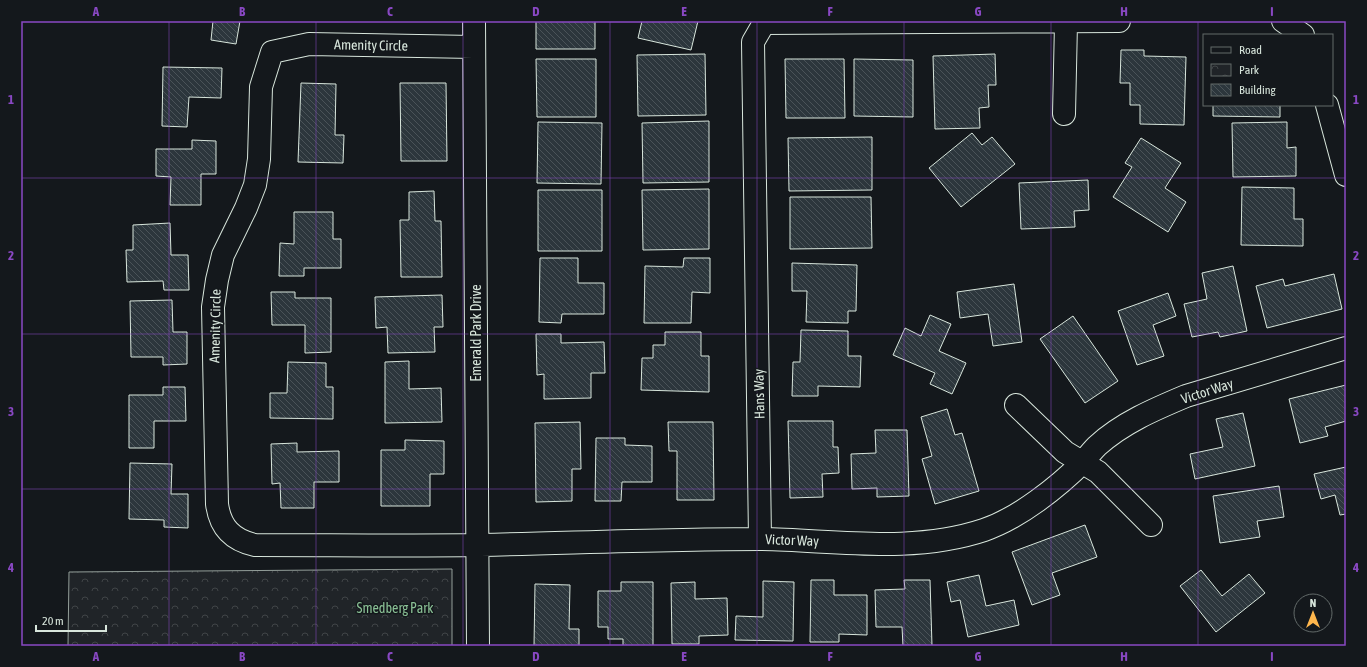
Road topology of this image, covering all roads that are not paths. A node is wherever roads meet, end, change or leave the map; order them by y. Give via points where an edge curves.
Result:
1 (474, 21) edge
2 (940, 21) edge
3 (1119, 21) edge
4 (1283, 21) edge
5 (1066, 23) junction
6 (1302, 34) edge
7 (473, 47) junction
8 (1327, 106) edge
9 (1064, 114) dead end
10 (1346, 174) edge
11 (1346, 348) edge
12 (1016, 405) dead end
13 (1083, 462) junction
14 (1151, 525) dead end
15 (760, 539) junction
16 (477, 545) junction
17 (478, 646) edge

1 - 7 street, Emerald Park Drive
2 - 5 street
2 - 15 street, Hans Way via 764,23 753,42
3 - 5 street
4 - 6 street
5 - 9 street
7 - 16 street, Emerald Park Drive
7 - 16 street, Amenity Circle via 309,44 272,52 261,87 255,185 223,255 213,307 217,504 218,515 234,538 255,545
8 - 10 street
11 - 13 street, Victor Way via 1186,396 1162,406 1117,431 1097,446
12 - 13 street via 1065,452
13 - 14 street via 1098,472
13 - 15 street, Victor Way via 1033,504 986,529 960,537 908,544
15 - 16 street, Victor Way
16 - 17 street, Emerald Park Drive

